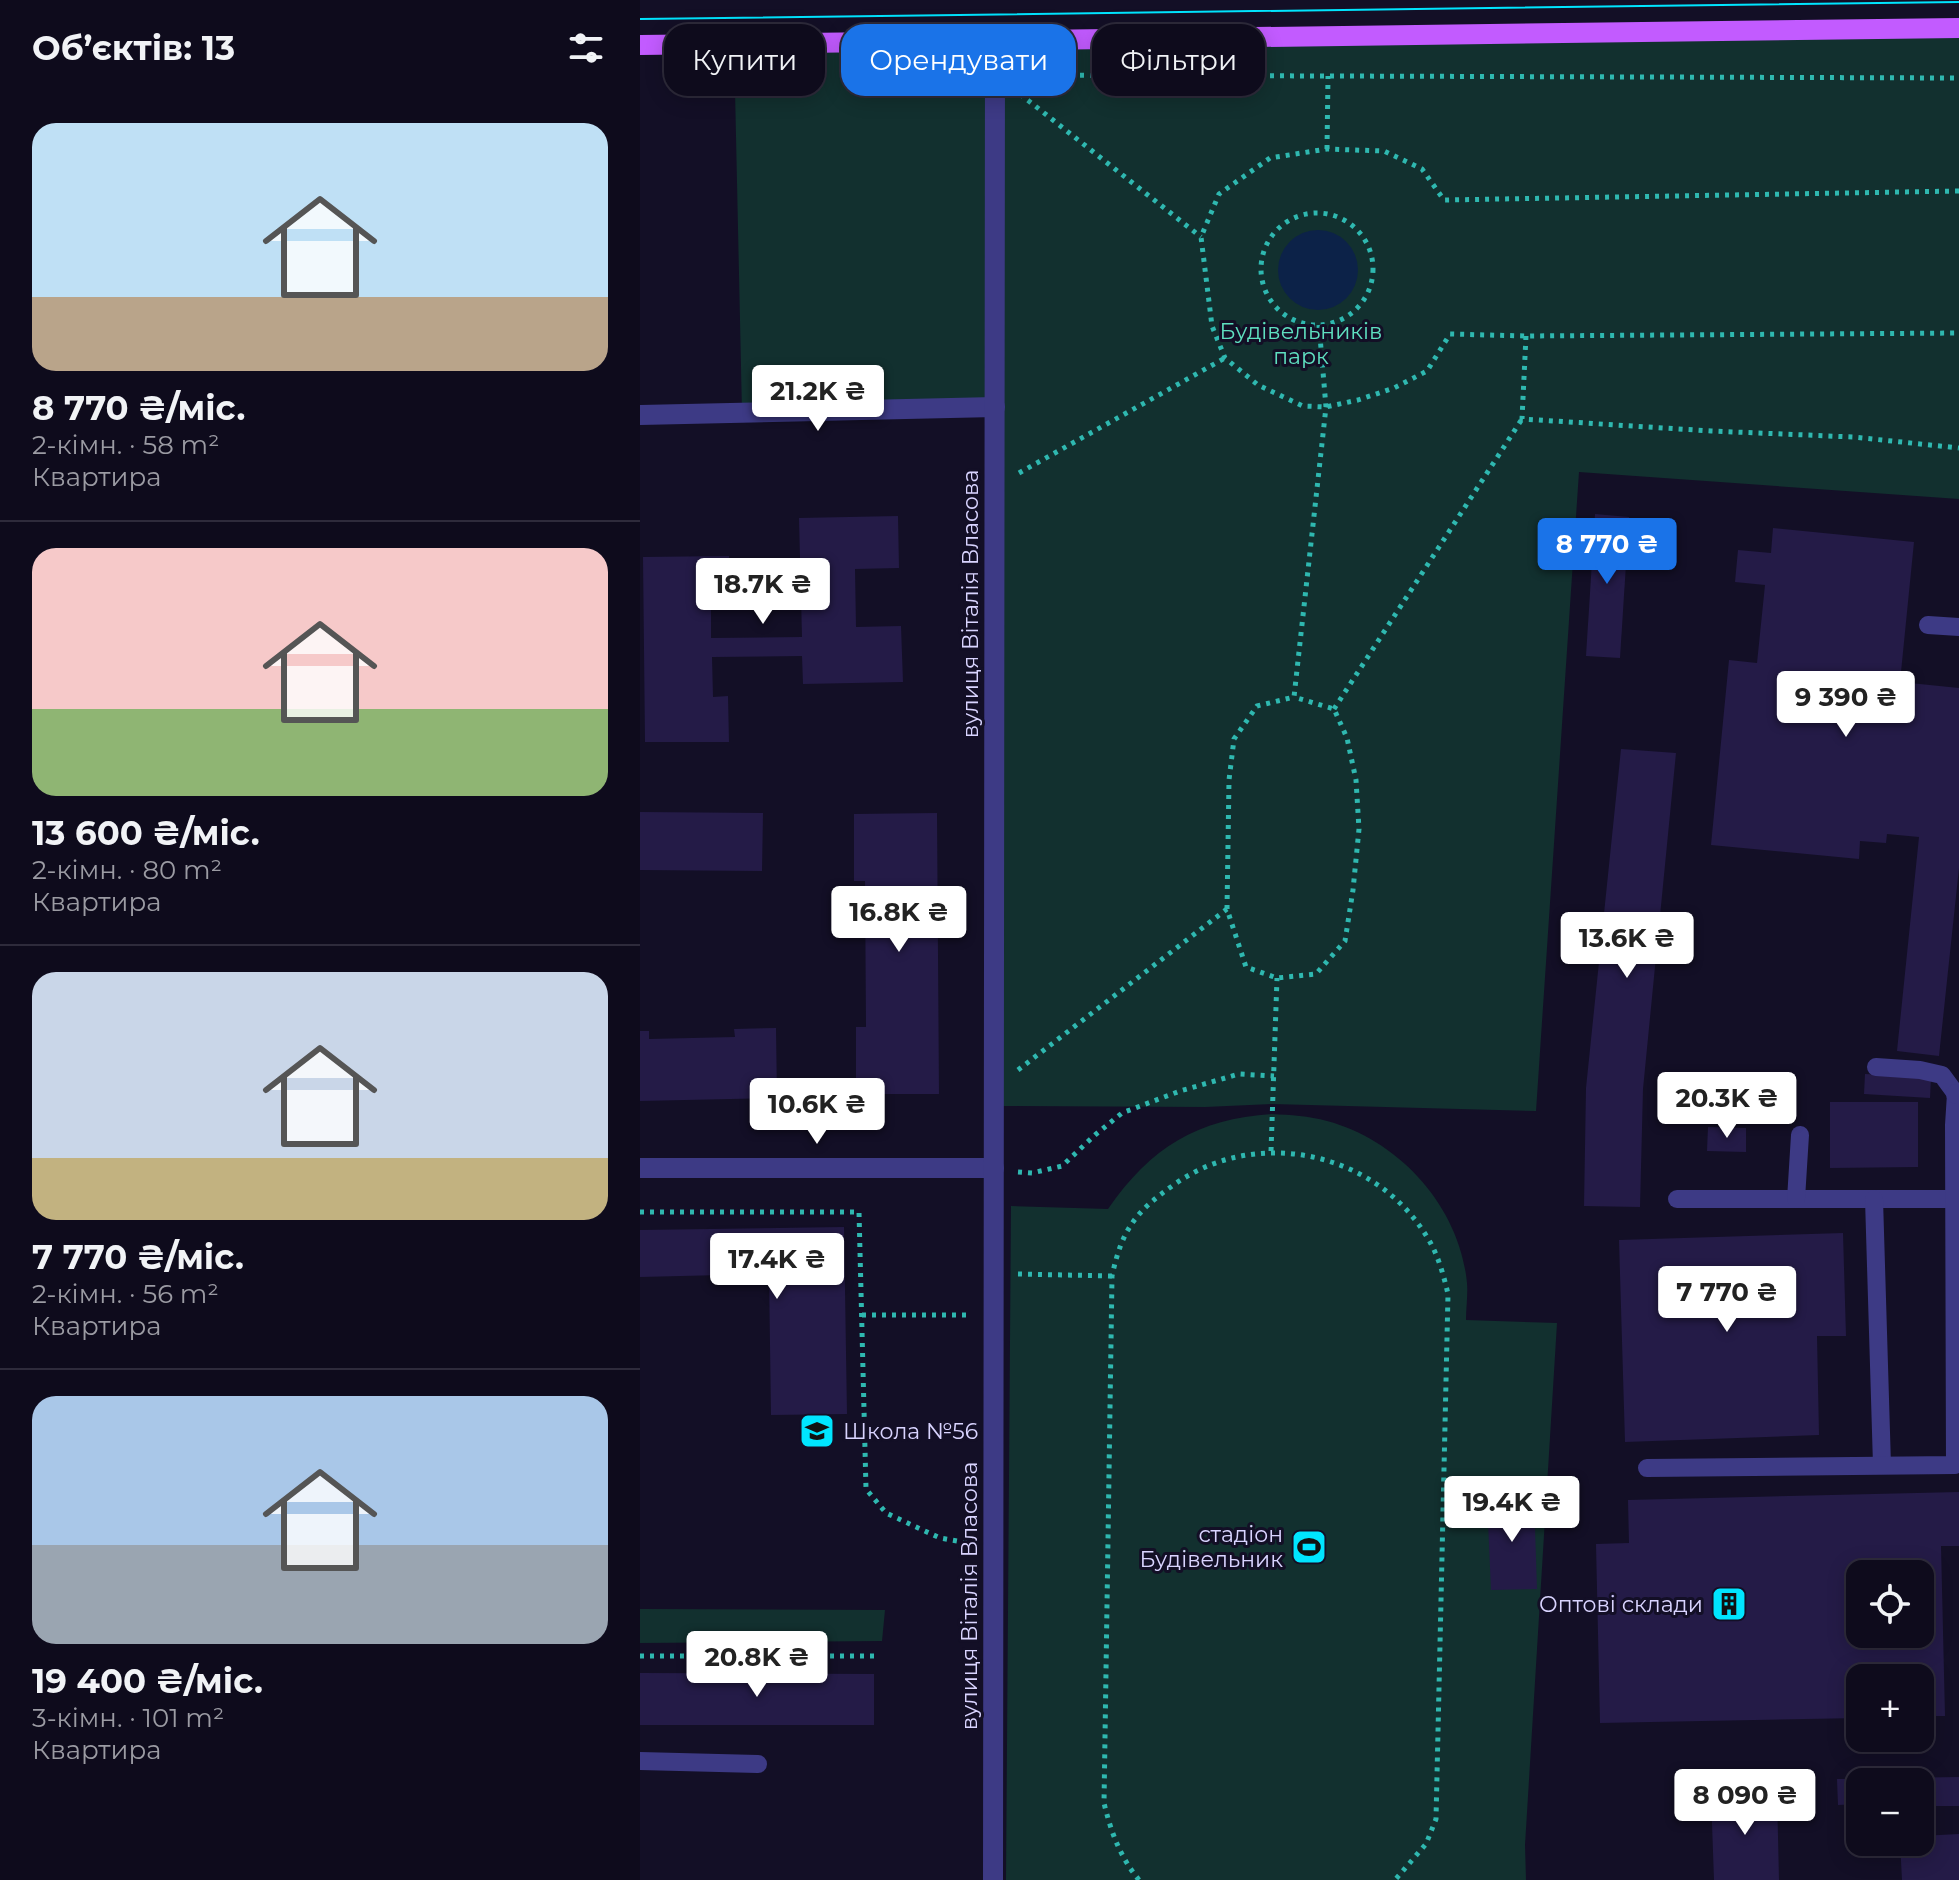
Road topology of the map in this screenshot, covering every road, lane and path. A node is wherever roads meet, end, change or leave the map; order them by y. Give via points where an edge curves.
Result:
1 (1959, 28) edge
2 (1076, 40) edge
3 (841, 43) edge
4 (640, 45) edge
5 (1076, 75) edge
6 (1328, 76) junction
7 (1959, 78) edge
8 (995, 96) edge
9 (1022, 96) edge
10 (1327, 149) junction
11 (1959, 191) edge
12 (1201, 237) junction
13 (1319, 325) junction
14 (1959, 333) edge
15 (1526, 336) junction
16 (1225, 358) junction
17 (995, 407) junction
18 (1326, 407) junction
19 (640, 415) edge
20 (1522, 419) junction
21 (1959, 448) edge
22 (994, 486) junction
23 (1928, 625) dead end
24 (1959, 627) edge
25 (1294, 697) junction
26 (1334, 709) junction
27 (1227, 909) junction
28 (1277, 978) junction
29 (1876, 1067) dead end
30 (1274, 1076) junction
31 (993, 1089) junction
32 (1958, 1094) edge
33 (1800, 1135) dead end
34 (1271, 1151) junction
35 (640, 1168) edge
36 (994, 1168) junction
37 (1677, 1199) dead end
38 (1796, 1199) junction
39 (1874, 1199) junction
40 (1955, 1199) junction
41 (640, 1212) edge
42 (993, 1273) junction
43 (1112, 1276) junction
44 (862, 1315) junction
45 (993, 1315) junction
46 (1957, 1464) edge
47 (1882, 1465) junction
48 (1647, 1468) dead end
49 (993, 1547) junction
50 (640, 1656) edge
51 (876, 1656) dead end
52 (640, 1761) edge
53 (758, 1764) dead end
54 (993, 1880) edge
55 (1139, 1880) edge
56 (1395, 1880) edge

1 - 2 main road
3 - 4 main road
5 - 6 path
6 - 7 path
6 - 10 path
8 - 17 street, вулиця Віталія Власова
9 - 12 path
10 - 11 path via 1384,151 1422,169 1444,200
10 - 12 path via 1270,158 1219,194
12 - 16 path via 1212,326
13 - 13 path via 1295,321 1275,307 1261,274 1269,239 1286,222 1321,213 1363,236 1373,270 1361,304 1342,319
13 - 18 path
14 - 15 path
15 - 18 path via 1450,334 1427,371 1394,388
15 - 20 path
16 - 18 path via 1258,385 1303,406
16 - 22 path
17 - 19 street
17 - 22 street, вулиця Віталія Власова
18 - 25 path
20 - 21 path
20 - 26 path
22 - 31 street, вулиця Віталія Власова
23 - 24 lane
25 - 26 path
25 - 27 path via 1257,706 1234,739
26 - 28 path via 1356,780 1359,829 1345,941 1316,974
27 - 28 path via 1246,967
27 - 31 path
28 - 30 path
29 - 32 lane via 1942,1075
30 - 34 path
30 - 36 path via 1239,1074 1122,1113 1062,1166 1032,1173
31 - 36 street, вулиця Віталія Власова
32 - 40 lane
33 - 38 lane
34 - 43 path via 1211,1163 1154,1199 1125,1233
34 - 56 path via 1333,1162 1377,1184 1414,1219 1430,1243 1448,1294 1436,1819 1426,1844
35 - 36 street
36 - 42 street, вулиця Віталія Власова
37 - 38 lane
38 - 39 lane
39 - 40 lane
39 - 47 lane
40 - 46 lane
41 - 44 path via 859,1212
42 - 43 path
42 - 45 street, вулиця Віталія Власова
43 - 55 path via 1104,1803 1116,1845
44 - 45 path
44 - 49 path via 866,1489 886,1513 940,1538
45 - 49 street, вулиця Віталія Власова
46 - 47 lane
47 - 48 lane
49 - 54 street, вулиця Віталія Власова
50 - 51 path
52 - 53 lane

